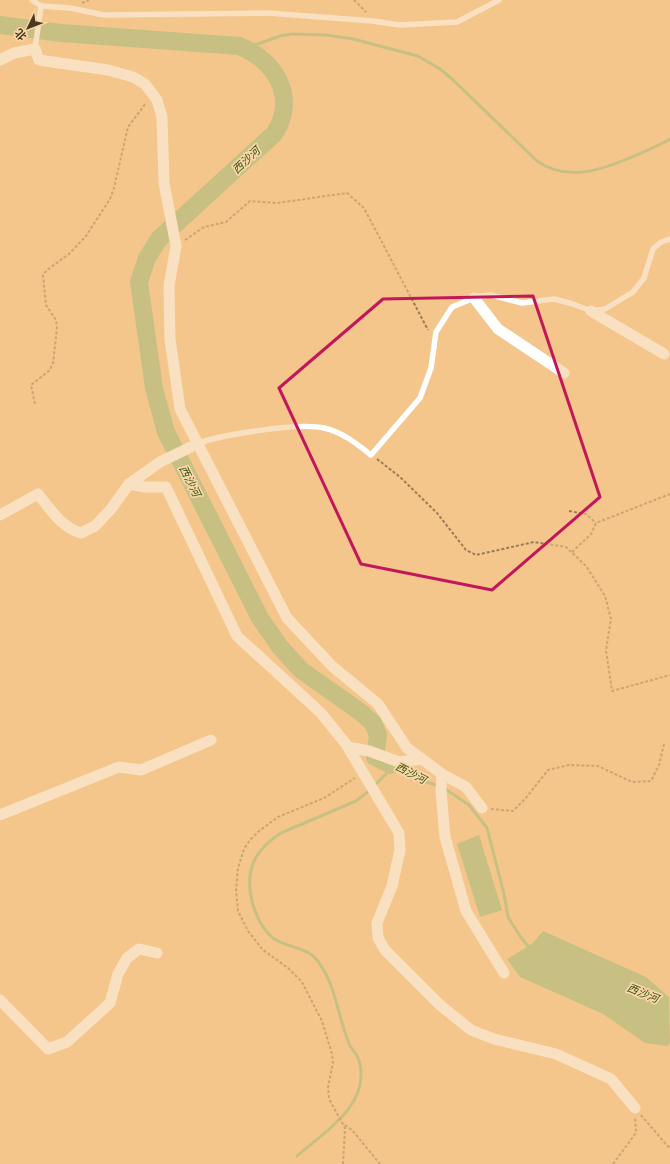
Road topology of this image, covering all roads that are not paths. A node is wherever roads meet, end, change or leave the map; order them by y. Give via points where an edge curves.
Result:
1 (32, 0) edge
2 (499, 0) edge
3 (40, 8) junction
4 (35, 49) junction
5 (0, 60) edge
6 (670, 239) edge
7 (474, 298) junction
8 (591, 311) junction
9 (664, 354) dead end
10 (564, 373) dead end
11 (194, 445) junction
12 (130, 484) junction
13 (0, 515) edge
14 (211, 740) dead end
15 (348, 748) junction
16 (422, 759) junction
17 (442, 774) junction
18 (482, 808) road end
19 (0, 815) edge
20 (157, 953) dead end
21 (504, 973) dead end
22 (0, 1000) edge
23 (635, 1108) road end

1 - 3 lane
2 - 3 lane via 457,22 399,25 268,13 104,15 70,8
3 - 4 lane
4 - 5 street via 14,53
4 - 11 street via 39,60 108,70 133,77 145,84 153,94 162,117 162,164 167,206 176,246 169,286 170,339 180,409
6 - 8 lane via 653,249 644,278 633,292 605,309
7 - 8 lane via 491,295 522,302 554,300
7 - 10 street via 498,329
7 - 11 lane via 452,307 436,332 431,368 420,398 371,455 344,435 313,426 269,430
8 - 9 street
11 - 12 street via 160,462
11 - 16 street via 287,618 332,666 378,704 407,748
12 - 13 street via 95,526 81,533 70,530 61,523 38,494
12 - 15 street via 166,487 237,636 321,713
14 - 19 street via 141,770 119,767
15 - 16 street via 368,751 399,762
15 - 23 street via 399,833 400,850 392,886 377,923 378,938 385,950 440,1005 471,1030 494,1039 556,1054 611,1079
16 - 17 street
17 - 18 street via 466,787
17 - 21 street via 445,836 466,911
20 - 22 street via 139,949 127,958 118,974 110,1003 67,1042 48,1049

